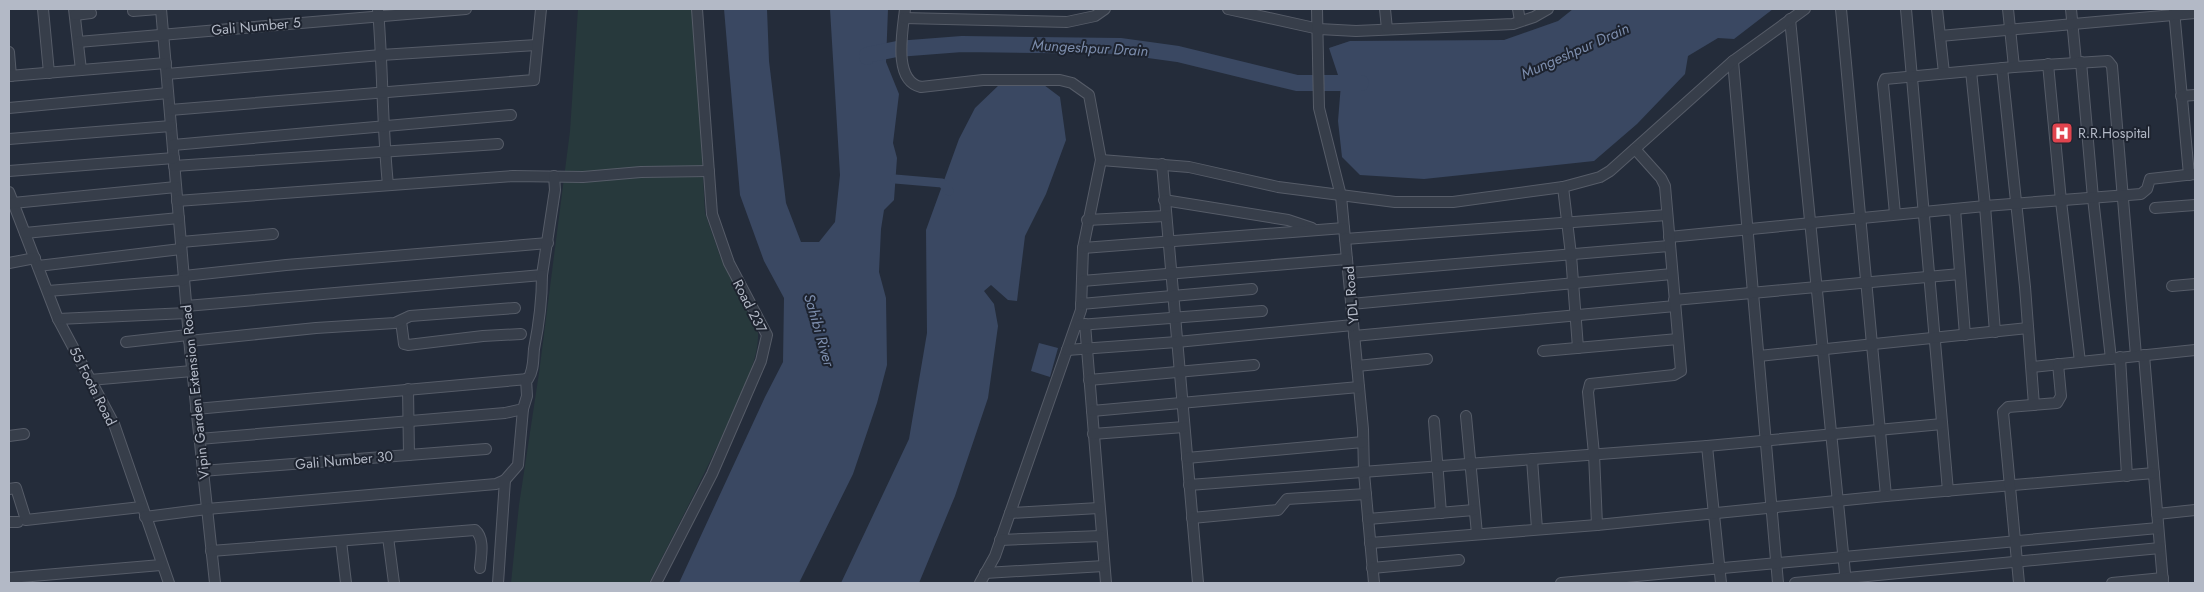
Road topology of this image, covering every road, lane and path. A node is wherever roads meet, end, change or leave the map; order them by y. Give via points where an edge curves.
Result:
1 (43, 9) edge
2 (160, 9) edge
3 (466, 9) edge
4 (541, 9) edge
5 (697, 9) edge
6 (1105, 9) edge
7 (1228, 9) edge
8 (1317, 9) edge
9 (1385, 9) edge
10 (1518, 9) edge
11 (1548, 9) edge
12 (1805, 9) edge
13 (1841, 9) edge
14 (1906, 9) edge
15 (1937, 9) edge
16 (2008, 9) edge
17 (2071, 9) edge
18 (133, 11) dead end
19 (1252, 11) edge
20 (75, 12) edge
21 (378, 12) edge
22 (2174, 12) edge
23 (91, 13) dead end
24 (904, 13) edge
25 (2195, 13) edge
26 (1790, 19) junction
27 (1520, 22) junction
28 (2072, 23) junction
29 (1319, 29) junction
30 (2010, 29) junction
31 (1388, 30) junction
32 (164, 35) junction
33 (1940, 36) junction
34 (78, 42) junction
35 (537, 45) junction
36 (9, 52) edge
37 (381, 55) junction
38 (1734, 61) junction
39 (2078, 62) junction
40 (166, 63) junction
41 (2048, 64) junction
42 (2014, 67) junction
43 (2002, 68) junction
44 (81, 70) junction
45 (1971, 71) junction
46 (49, 73) junction
47 (1944, 73) junction
48 (167, 74) junction
49 (1913, 75) junction
50 (10, 76) edge
51 (383, 92) junction
52 (168, 94) junction
53 (2195, 95) edge
54 (2181, 96) junction
55 (9, 108) edge
56 (170, 110) junction
57 (512, 115) dead end
58 (171, 126) junction
59 (382, 126) junction
60 (9, 139) edge
61 (498, 144) dead end
62 (173, 145) junction
63 (2191, 148) edge
64 (1635, 149) junction
65 (385, 152) junction
66 (1101, 160) junction
67 (174, 162) junction
68 (1162, 164) junction
69 (9, 171) edge
70 (709, 171) junction
71 (2192, 175) edge
72 (554, 176) junction
73 (388, 185) junction
74 (176, 187) junction
75 (1563, 187) junction
76 (9, 192) edge
77 (1341, 196) junction
78 (2123, 196) junction
79 (2093, 198) junction
80 (1164, 200) junction
81 (2060, 200) junction
82 (177, 201) junction
83 (13, 203) junction
84 (2016, 204) junction
85 (2195, 205) edge
86 (1985, 206) junction
87 (2155, 208) dead end
88 (1955, 209) junction
89 (1924, 212) junction
90 (1895, 214) junction
91 (1667, 215) junction
92 (1166, 216) junction
93 (1860, 217) junction
94 (179, 218) junction
95 (1087, 220) junction
96 (1810, 222) junction
97 (1567, 223) junction
98 (1344, 228) junction
99 (1748, 228) junction
100 (1315, 230) junction
101 (25, 233) junction
102 (273, 234) dead end
103 (1345, 239) junction
104 (1168, 241) junction
105 (1669, 241) junction
106 (548, 243) junction
107 (181, 245) junction
108 (1083, 248) junction
109 (1571, 255) junction
110 (1347, 258) junction
111 (36, 262) junction
112 (9, 263) edge
113 (1171, 273) junction
114 (1348, 273) junction
115 (1672, 274) junction
116 (1960, 274) junction
117 (542, 275) junction
118 (1930, 277) junction
119 (184, 278) junction
120 (1082, 280) junction
121 (1866, 282) junction
122 (1573, 284) junction
123 (2195, 284) edge
124 (2172, 286) dead end
125 (1817, 288) junction
126 (1252, 289) dead end
127 (48, 291) junction
128 (1754, 293) junction
129 (1173, 296) junction
130 (1674, 303) junction
131 (1081, 304) junction
132 (1351, 304) junction
133 (515, 308) dead end
134 (186, 310) junction
135 (1262, 311) dead end
136 (1575, 315) junction
137 (1175, 318) junction
138 (58, 319) junction
139 (401, 321) junction
140 (1080, 325) junction
141 (2028, 328) junction
142 (1354, 330) junction
143 (1995, 332) junction
144 (521, 334) dead end
145 (1965, 335) junction
146 (189, 338) junction
147 (1678, 339) junction
148 (1935, 339) junction
149 (126, 342) dead end
150 (1177, 342) junction
151 (1872, 345) junction
152 (1578, 348) junction
153 (1087, 349) junction
154 (1067, 350) junction
155 (1823, 350) junction
156 (2195, 350) edge
157 (1543, 351) dead end
158 (1760, 356) junction
159 (2140, 356) junction
160 (2115, 358) junction
161 (1427, 359) dead end
162 (2080, 362) junction
163 (2058, 364) junction
164 (1254, 365) dead end
165 (1357, 366) junction
166 (2032, 367) junction
167 (192, 370) junction
168 (1179, 373) junction
169 (526, 379) junction
170 (90, 380) junction
171 (1089, 380) junction
172 (1359, 387) junction
173 (408, 390) junction
174 (1182, 402) junction
175 (2034, 406) junction
176 (196, 409) junction
177 (523, 409) junction
178 (1092, 410) junction
179 (1466, 416) dead end
180 (1434, 421) dead end
181 (407, 422) junction
182 (1942, 424) junction
183 (1184, 427) junction
184 (1880, 430) junction
185 (24, 434) dead end
186 (1093, 434) junction
187 (1831, 435) junction
188 (9, 436) edge
189 (199, 440) junction
190 (1767, 441) junction
191 (1363, 442) junction
192 (1707, 446) junction
193 (486, 449) dead end
194 (1594, 454) junction
195 (408, 455) junction
196 (1187, 458) junction
197 (1532, 459) junction
198 (1470, 463) junction
199 (1438, 466) junction
200 (202, 471) junction
201 (1364, 473) junction
202 (2154, 473) junction
203 (2127, 476) junction
204 (505, 480) junction
205 (1189, 485) junction
206 (2009, 486) junction
207 (9, 488) edge
208 (1948, 491) junction
209 (1366, 494) junction
210 (1886, 496) junction
211 (1838, 501) junction
212 (1773, 507) junction
213 (1099, 508) junction
214 (207, 509) junction
215 (1474, 510) junction
216 (2195, 510) edge
217 (143, 512) junction
218 (1010, 513) junction
219 (1441, 513) junction
220 (1714, 513) junction
221 (2157, 514) junction
222 (1192, 518) junction
223 (1368, 519) junction
224 (1597, 525) junction
225 (2158, 528) junction
226 (1537, 530) junction
227 (1477, 534) junction
228 (1101, 536) junction
229 (388, 537) junction
230 (341, 540) junction
231 (1000, 540) junction
232 (2016, 542) junction
233 (1370, 543) junction
234 (2160, 548) junction
235 (211, 551) junction
236 (1843, 558) junction
237 (1459, 560) dead end
238 (2017, 562) junction
239 (1776, 564) junction
240 (161, 565) junction
241 (1104, 566) junction
242 (480, 568) dead end
243 (1372, 568) junction
244 (1720, 569) junction
245 (985, 573) junction
246 (9, 578) edge
247 (1846, 581) edge
248 (2163, 581) edge
249 (169, 583) edge
250 (216, 583) edge
251 (346, 583) edge
252 (394, 583) edge
253 (498, 583) edge
254 (656, 583) edge
255 (980, 583) edge
256 (1106, 583) edge
257 (1198, 583) edge
258 (1374, 583) edge
259 (1561, 583) edge
260 (1721, 583) edge
261 (1778, 583) edge
262 (1795, 583) edge
263 (2019, 583) edge
264 (2112, 583) edge

1 - 46 street
2 - 18 street
2 - 32 street, Vipin Garden Extension Road
3 - 21 street, Gali Number 5
4 - 35 street
5 - 70 street, Road 237
6 - 24 street via 1095,16 1067,22
7 - 19 street
8 - 29 street, YDL Road
9 - 31 street
10 - 27 street
11 - 27 street
12 - 26 street
13 - 93 street
14 - 49 street
15 - 33 street
16 - 30 street
17 - 28 street
19 - 29 street
20 - 23 street
20 - 34 street
21 - 32 street, Gali Number 5
21 - 37 street
22 - 25 street
22 - 28 street
22 - 54 street
24 - 66 street via 902,67 914,84 921,87 990,80 1072,82 1089,95
26 - 38 street
26 - 96 street
27 - 31 street
28 - 30 street
28 - 39 street
29 - 31 street
29 - 77 street, YDL Road via 1320,115
30 - 33 street
30 - 42 street
32 - 34 street, Gali Number 5
32 - 40 street, Vipin Garden Extension Road
33 - 47 street
34 - 44 street
35 - 37 street
35 - 51 street via 534,80
36 - 50 street
37 - 48 street
37 - 51 street
38 - 64 street
38 - 99 street
39 - 41 street
39 - 78 street via 2105,60 2112,66
39 - 79 street
40 - 44 street
40 - 48 street, Vipin Garden Extension Road
41 - 42 street
41 - 81 street
42 - 43 street
43 - 45 street
43 - 84 street
44 - 46 street
45 - 47 street
45 - 86 street
46 - 50 street
47 - 49 street
48 - 52 street, Vipin Garden Extension Road
49 - 89 street
49 - 90 street via 1885,79 1883,84
51 - 56 street
51 - 59 street
52 - 55 street
52 - 56 street, Vipin Garden Extension Road
53 - 54 street
54 - 63 street
56 - 58 street, Vipin Garden Extension Road
57 - 59 street
58 - 60 street
58 - 62 street, Vipin Garden Extension Road
59 - 62 street
59 - 65 street
61 - 65 street
62 - 67 street, Vipin Garden Extension Road
63 - 71 street
64 - 75 street via 1604,175
64 - 91 street via 1663,182
65 - 67 street
65 - 73 street
66 - 68 street
66 - 95 street
67 - 69 street
67 - 74 street, Vipin Garden Extension Road
68 - 77 street via 1278,188
68 - 80 street
70 - 72 street
70 - 254 street, Road 237 via 712,214 728,263 767,335 761,361 712,474
71 - 78 street via 2150,179 2142,194
72 - 73 street
72 - 106 street
73 - 82 street
74 - 82 street, Vipin Garden Extension Road
74 - 83 street
75 - 77 street via 1444,202
75 - 97 street
76 - 83 street, 55 Foota Road
77 - 98 street, YDL Road
78 - 79 street
78 - 159 street
79 - 81 street
79 - 160 street
80 - 92 street
80 - 100 street via 1288,220
81 - 84 street
81 - 162 street
82 - 94 street, Vipin Garden Extension Road
83 - 101 street, 55 Foota Road
84 - 86 street
84 - 141 street
85 - 87 street
86 - 88 street
86 - 143 street
88 - 89 street
88 - 116 street
89 - 90 street
89 - 118 street
90 - 93 street
91 - 97 street
91 - 105 street
92 - 95 street
92 - 104 street
93 - 96 street
93 - 121 street
94 - 101 street
94 - 107 street, Vipin Garden Extension Road
95 - 108 street
96 - 99 street
96 - 125 street
97 - 103 street
97 - 109 street
98 - 100 street
98 - 103 street, YDL Road
99 - 105 street
99 - 128 street
100 - 104 street
101 - 111 street, 55 Foota Road
102 - 107 street
103 - 110 street, YDL Road
104 - 108 street
104 - 113 street
105 - 109 street
105 - 115 street
106 - 117 street
106 - 119 street via 286,265
107 - 111 street
107 - 119 street, Vipin Garden Extension Road
108 - 120 street
109 - 114 street
109 - 122 street
110 - 113 street
110 - 114 street, YDL Road
111 - 112 street
111 - 127 street, 55 Foota Road
113 - 120 street
113 - 129 street
114 - 132 street, YDL Road
115 - 122 street
115 - 130 street
116 - 118 street
116 - 145 street
117 - 134 street
117 - 169 street via 538,333 530,374
118 - 121 street
118 - 148 street
119 - 127 street
119 - 134 street, Vipin Garden Extension Road
120 - 131 street
121 - 125 street
121 - 151 street
122 - 132 street
122 - 136 street
123 - 124 street
125 - 128 street
125 - 155 street
126 - 129 street
127 - 138 street, 55 Foota Road
128 - 130 street
128 - 158 street
129 - 131 street
129 - 137 street
130 - 136 street
130 - 147 street
131 - 140 street
132 - 142 street, YDL Road
133 - 139 street via 410,316
134 - 138 street
134 - 146 street, Vipin Garden Extension Road
135 - 137 street
136 - 142 street
136 - 152 street
137 - 140 street
137 - 150 street
138 - 170 street, 55 Foota Road
139 - 144 street via 404,344 408,346
139 - 146 street
140 - 153 street
140 - 154 street
141 - 143 street
141 - 166 street
142 - 150 street
142 - 165 street, YDL Road
143 - 145 street
145 - 148 street
146 - 149 street
146 - 167 street, Vipin Garden Extension Road
147 - 152 street
147 - 194 street via 1679,374 1590,384
148 - 151 street
148 - 182 street
150 - 153 street
150 - 168 street
151 - 155 street
151 - 184 street
152 - 157 street
153 - 154 street
153 - 171 street
154 - 218 street
155 - 158 street
155 - 187 street
156 - 159 street
158 - 190 street
159 - 160 street
159 - 202 street
160 - 162 street
160 - 203 street
161 - 165 street
162 - 163 street
163 - 166 street
163 - 175 street via 2060,401
164 - 168 street
165 - 172 street, YDL Road
166 - 175 street
167 - 170 street
167 - 176 street, Vipin Garden Extension Road
168 - 171 street
168 - 174 street
169 - 173 street
169 - 177 street via 527,396
170 - 217 street, 55 Foota Road via 114,424
171 - 178 street
172 - 174 street
172 - 191 street, YDL Road
173 - 176 street
173 - 181 street
174 - 178 street
174 - 183 street
175 - 206 street via 2008,407 2004,412
176 - 189 street, Vipin Garden Extension Road
177 - 181 street
177 - 204 street via 518,465
178 - 186 street
179 - 198 street
180 - 199 street
181 - 189 street
181 - 195 street
182 - 184 street
182 - 208 street
183 - 186 street
183 - 196 street
184 - 187 street
184 - 210 street
185 - 188 street
186 - 213 street
187 - 190 street
187 - 211 street
189 - 200 street, Vipin Garden Extension Road
190 - 192 street
190 - 212 street
191 - 196 street
191 - 201 street, YDL Road
192 - 194 street
192 - 220 street
193 - 195 street, Gali Number 30
194 - 197 street
194 - 224 street
195 - 200 street, Gali Number 30
196 - 205 street
197 - 198 street
197 - 226 street
198 - 199 street
198 - 215 street
199 - 201 street
199 - 219 street
200 - 214 street, Vipin Garden Extension Road
201 - 205 street
201 - 209 street, YDL Road
202 - 203 street
202 - 221 street
203 - 206 street
204 - 214 street via 496,484
204 - 253 street
205 - 222 street
206 - 208 street
206 - 232 street
207 - 217 street via 16,488 26,520
208 - 210 street
209 - 222 street via 1287,499 1278,510
209 - 223 street, YDL Road
210 - 211 street
211 - 212 street
211 - 236 street
212 - 220 street
212 - 239 street
213 - 218 street
213 - 228 street
214 - 217 street
214 - 235 street, Vipin Garden Extension Road
215 - 219 street
215 - 227 street
216 - 221 street
217 - 240 street, 55 Foota Road
218 - 231 street
219 - 223 street
220 - 224 street
220 - 244 street
221 - 225 street
222 - 257 street
223 - 233 street, YDL Road
224 - 226 street
225 - 232 street
225 - 234 street
226 - 227 street
227 - 233 street
228 - 231 street
228 - 241 street
229 - 230 street
229 - 242 street via 475,530 481,540
229 - 252 street
230 - 235 street
230 - 251 street
231 - 245 street
232 - 236 street
232 - 238 street
233 - 243 street, YDL Road
234 - 238 street
234 - 248 street
235 - 250 street, Vipin Garden Extension Road
236 - 239 street
236 - 247 street
237 - 243 street
238 - 247 street
238 - 263 street
239 - 244 street
239 - 261 street
240 - 246 street
240 - 249 street, 55 Foota Road
241 - 245 street
241 - 256 street
243 - 258 street, YDL Road
244 - 259 street
244 - 260 street
245 - 255 street
247 - 262 street
248 - 264 street

